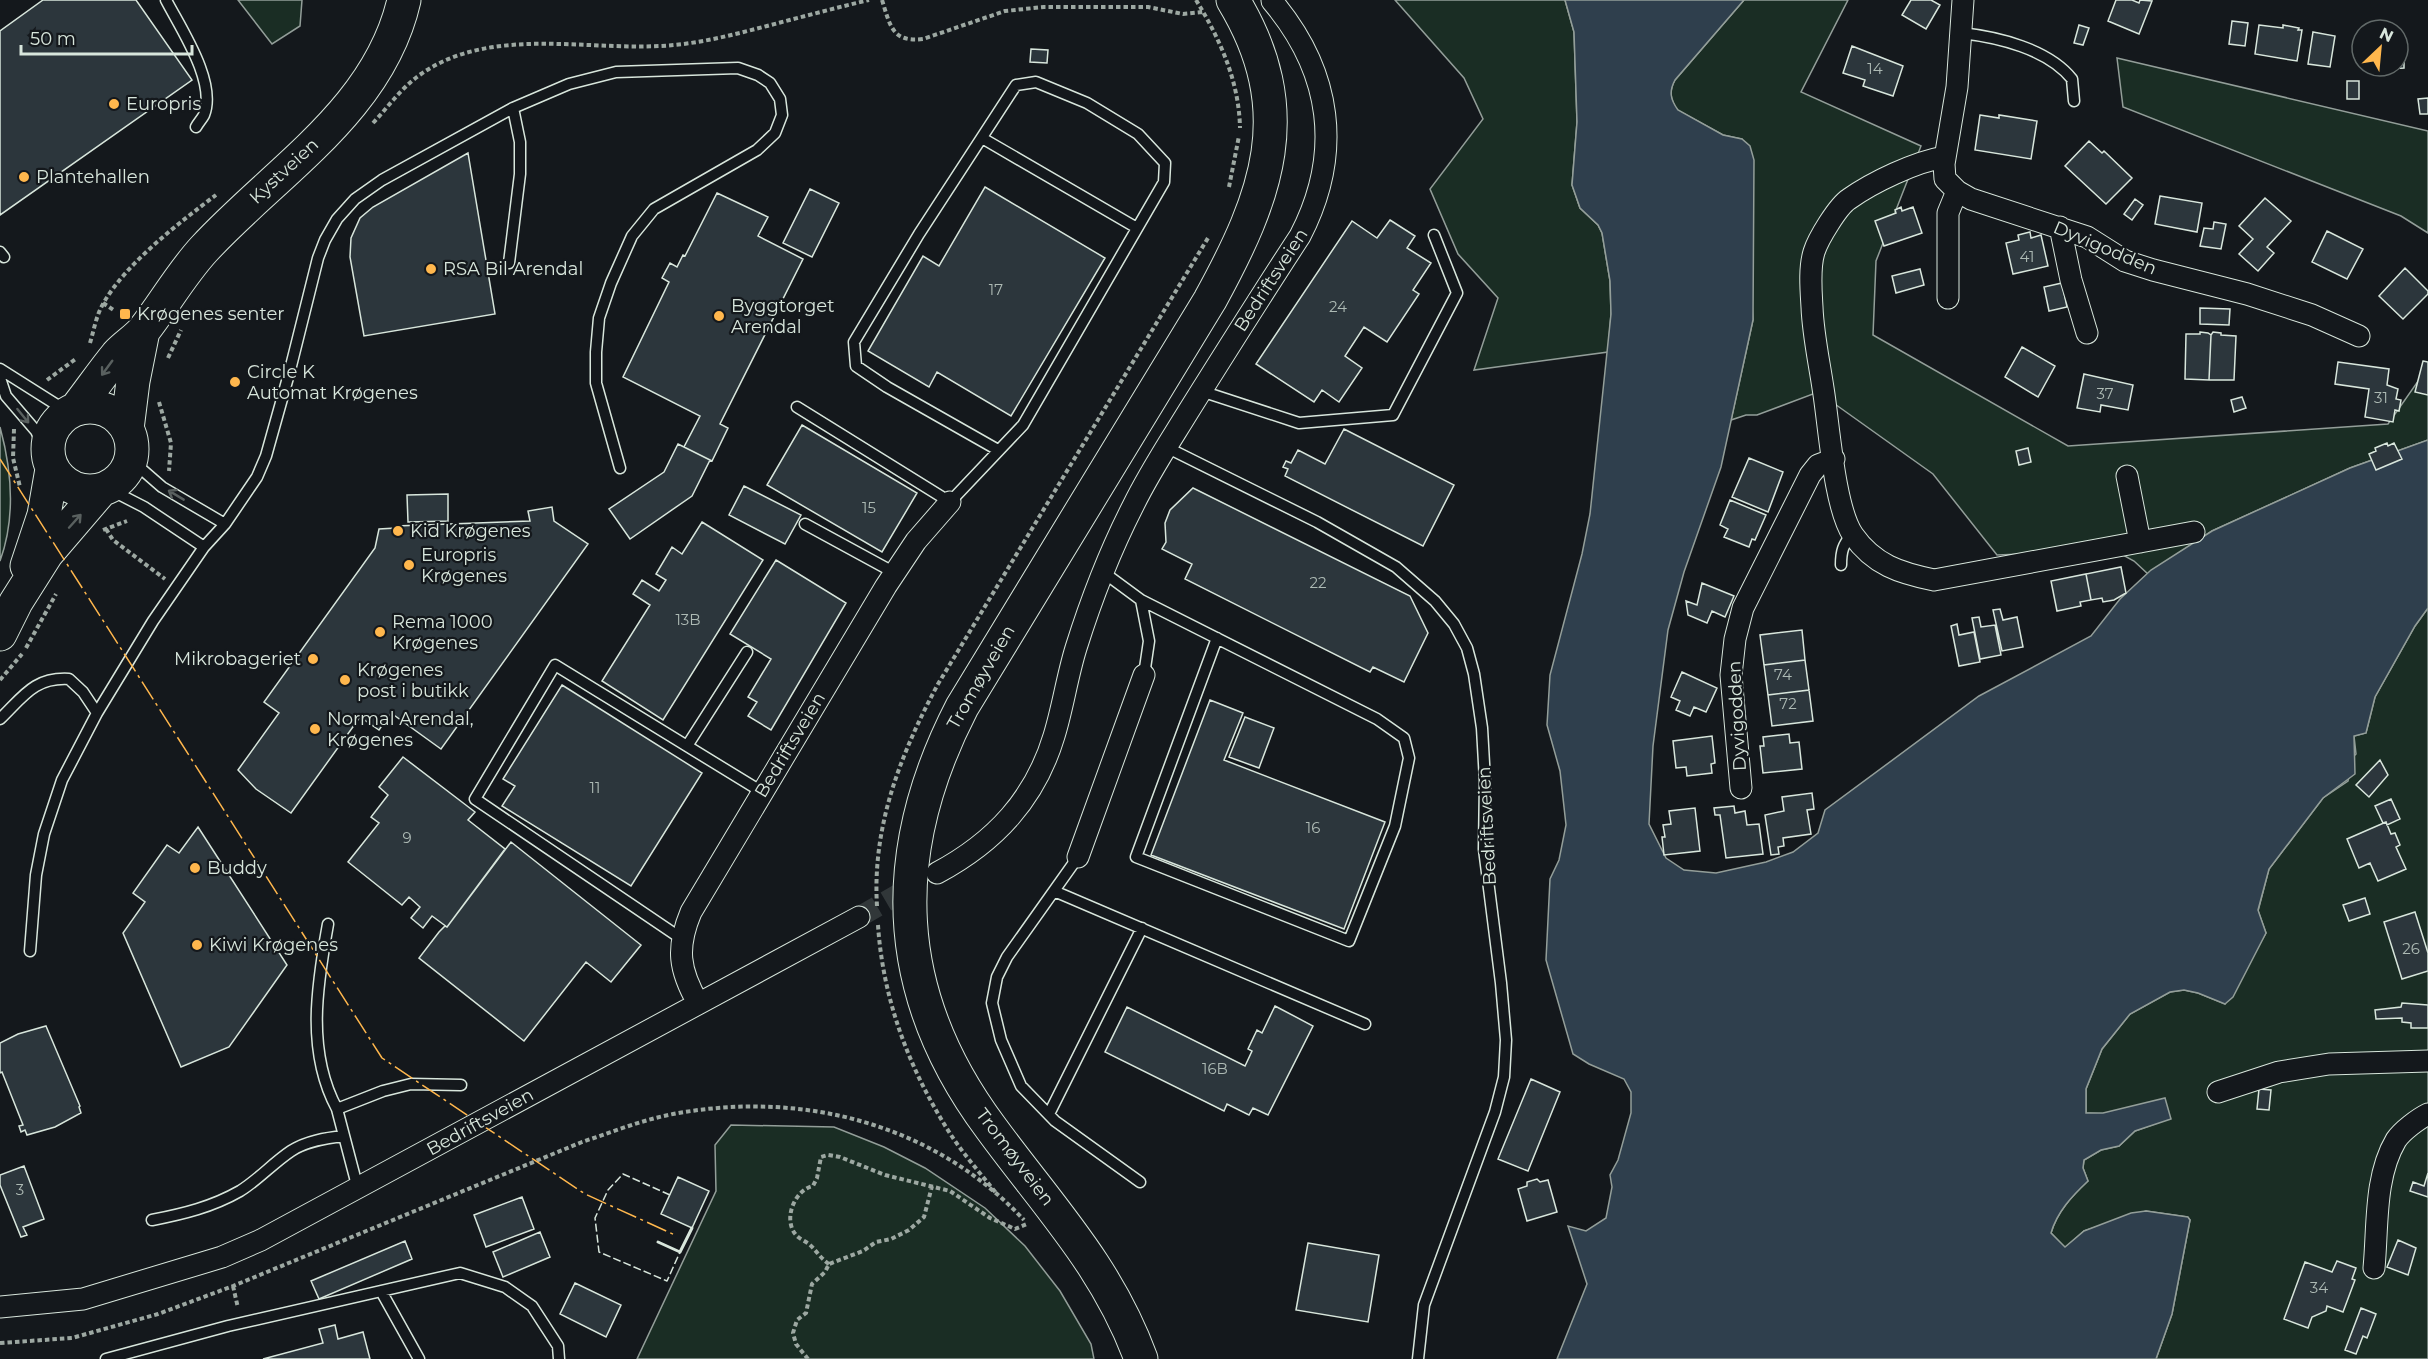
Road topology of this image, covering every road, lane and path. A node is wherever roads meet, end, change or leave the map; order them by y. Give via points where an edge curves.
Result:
1 (166, 0) edge
2 (404, 0) edge
3 (882, 0) edge
4 (1233, 0) edge
5 (1963, 0) edge
6 (1272, 1) edge
7 (1203, 12) dead end
8 (1961, 33) junction
9 (2074, 101) dead end
10 (513, 108) junction
11 (196, 127) dead end
12 (982, 138) junction
13 (1944, 157) junction
14 (220, 191) dead end
15 (1957, 191) junction
16 (2060, 227) junction
17 (1137, 228) junction
18 (1434, 235) dead end
19 (509, 263) dead end
20 (1948, 298) dead end
21 (103, 303) junction
22 (115, 311) dead end
23 (143, 331) junction
24 (2087, 333) dead end
25 (2359, 336) dead end
26 (85, 350) dead end
27 (82, 355) dead end
28 (0, 369) edge
29 (0, 378) edge
30 (42, 384) dead end
31 (1201, 391) junction
32 (797, 407) dead end
33 (72, 411) junction
34 (14, 423) dead end
35 (129, 444) junction
36 (1166, 447) junction
37 (998, 450) junction
38 (1834, 459) junction
39 (50, 461) junction
40 (620, 468) dead end
41 (2127, 476) dead end
42 (104, 489) junction
43 (20, 490) dead end
44 (950, 502) junction
45 (225, 524) junction
46 (805, 524) dead end
47 (106, 530) dead end
48 (2194, 532) dead end
49 (1852, 534) junction
50 (2140, 542) junction
51 (204, 547) junction
52 (1841, 565) dead end
53 (1103, 572) junction
54 (894, 573) junction
55 (176, 587) junction
56 (1141, 600) junction
57 (16, 602) junction
58 (0, 634) edge
59 (1217, 638) junction
60 (747, 652) dead end
61 (1144, 675) joint
62 (97, 713) junction
63 (0, 719) edge
64 (687, 746) junction
65 (1741, 788) dead end
66 (762, 792) junction
67 (1078, 857) joint
68 (937, 873) tunnel mouth
69 (1054, 891) junction
70 (859, 917) tunnel mouth
71 (328, 924) dead end
72 (1142, 928) junction
73 (682, 939) junction
74 (30, 951) dead end
75 (698, 1003) junction
76 (1365, 1024) dead end
77 (2428, 1061) edge
78 (461, 1085) dead end
79 (2218, 1092) dead end
80 (337, 1109) junction
81 (1048, 1114) junction
82 (2428, 1114) edge
83 (344, 1136) junction
84 (1140, 1182) dead end
85 (932, 1186) junction
86 (358, 1189) junction
87 (152, 1220) dead end
88 (1027, 1224) junction
89 (1035, 1232) dead end
90 (829, 1264) junction
91 (2374, 1268) dead end
92 (381, 1291) junction
93 (0, 1306) edge
94 (0, 1344) edge
95 (106, 1359) edge
96 (419, 1359) edge
97 (559, 1359) edge
98 (808, 1359) edge
99 (1141, 1359) edge
100 (1419, 1359) edge

1 - 11 lane via 205,84 204,115
2 - 23 main road, Kystveien via 389,45 366,86 315,142 205,249
3 - 7 path via 894,31 912,40 1005,11 1044,7 1148,7 1183,14
4 - 99 main road, Tromøyveien via 1259,57 1267,86 1269,151 1256,208 1210,300 962,707 933,768 921,806 911,863 915,960 924,999 945,1053 990,1128 1066,1223 1103,1277
5 - 8 street
6 - 31 street, Bedriftsveien via 1302,43 1316,74 1326,123 1323,173 1300,236
8 - 9 lane via 2018,46 2053,62 2072,79
8 - 13 street via 1957,87
10 - 19 lane via 520,142 520,174
10 - 40 lane via 569,84 616,72 687,69 738,68 770,83 780,99 782,115 775,133 757,150 654,209 632,236 611,283 599,318 596,383
10 - 45 lane via 382,180 355,199 337,219 318,258 266,456 252,488
12 - 17 lane
12 - 17 lane via 1017,85 1036,82 1087,103 1138,134 1165,163 1164,182
12 - 37 lane via 854,342 856,366
13 - 15 street via 1945,179
13 - 38 street via 1888,178 1847,200 1814,252 1812,309
14 - 21 path via 174,227 114,286
15 - 16 street, Dyvigodden
15 - 20 street via 1947,213
16 - 24 street
16 - 25 street, Dyvigodden via 2087,237 2125,261 2247,294 2312,315
17 - 37 lane via 1023,425
18 - 31 lane via 1457,293 1393,415 1299,423
21 - 22 path
21 - 26 path
23 -> 33 main road, Kystveien
23 - 35 main road, Kystveien via 133,381
27 - 30 path
28 - 33 lane
29 -> 39 lane via 6,396 36,431
31 - 36 street, Bedriftsveien
32 - 44 lane
33 - 35 main road via 92,407 109,411
33 - 39 main road via 52,430
34 - 43 path via 13,459
35 - 42 main road via 122,477
45 -> 35 lane via 162,487
36 - 53 street, Bedriftsveien via 1133,505
36 - 100 lane, Bedriftsveien via 1317,522 1396,567 1435,601 1467,648 1482,728 1484,849 1501,983 1506,1040 1504,1077 1495,1112 1424,1305
37 - 44 lane
38 - 49 street via 1838,493
38 - 65 street, Dyvigodden via 1818,465 1810,475 1743,608 1731,675
39 - 42 main road via 68,486 90,492
39 - 57 main road via 44,515
41 - 50 street
42 - 51 lane via 144,507
57 -> 42 main road via 47,553
44 - 54 street, Bedriftsveien
45 - 51 lane
46 - 54 lane
47 - 55 path via 113,540
48 - 50 street
49 - 50 street via 1863,548 1893,570 1934,580
49 - 52 lane via 1841,551
51 - 55 lane
53 - 56 lane
53 - 68 street, Bedriftsveien via 1076,650 1054,735 1029,794 999,831
54 - 66 street, Bedriftsveien
55 - 62 lane
56 - 59 lane
56 - 61 lane via 1149,641
57 - 58 main road
59 - 59 lane via 1377,719 1404,738 1409,758 1395,826 1349,941 1136,857
60 - 64 lane
61 - 67 street
62 - 63 lane via 69,679 52,678 30,688
62 - 74 lane via 51,807 36,875
64 - 66 lane
64 - 73 lane via 555,665 475,799
66 - 73 street, Bedriftsveien via 702,893
67 - 69 lane
69 - 72 lane
69 - 81 lane via 1007,957 996,977 992,1003 1001,1040 1021,1086
70 - 75 street, Bedriftsveien
71 - 80 lane via 316,1017 319,1056 328,1093
72 - 76 lane
72 - 81 lane
73 - 75 street, Bedriftsveien via 683,969
75 - 86 street, Bedriftsveien
77 - 79 street via 2330,1064 2279,1072
78 - 80 lane via 411,1084
80 - 83 lane
81 - 84 lane
82 - 91 street via 2397,1138 2387,1160
83 - 86 lane
83 - 87 lane via 321,1138 293,1149 224,1200 190,1213
85 - 88 path via 950,1191 990,1218 1015,1228
85 - 90 path via 924,1217 909,1230
85 - 90 path via 885,1175 840,1157 821,1156 818,1178 813,1186 800,1192 790,1218 797,1236
86 - 93 street, Bedriftsveien via 222,1257 83,1299
88 - 89 path
88 - 94 path via 996,1193 955,1163 904,1135 857,1118 802,1109 734,1106 663,1117 582,1142 158,1314 72,1338
90 - 98 path via 812,1284 806,1313 797,1320 793,1333
92 - 95 lane
92 - 96 lane
92 - 97 lane via 459,1273 505,1287 532,1306 558,1346

